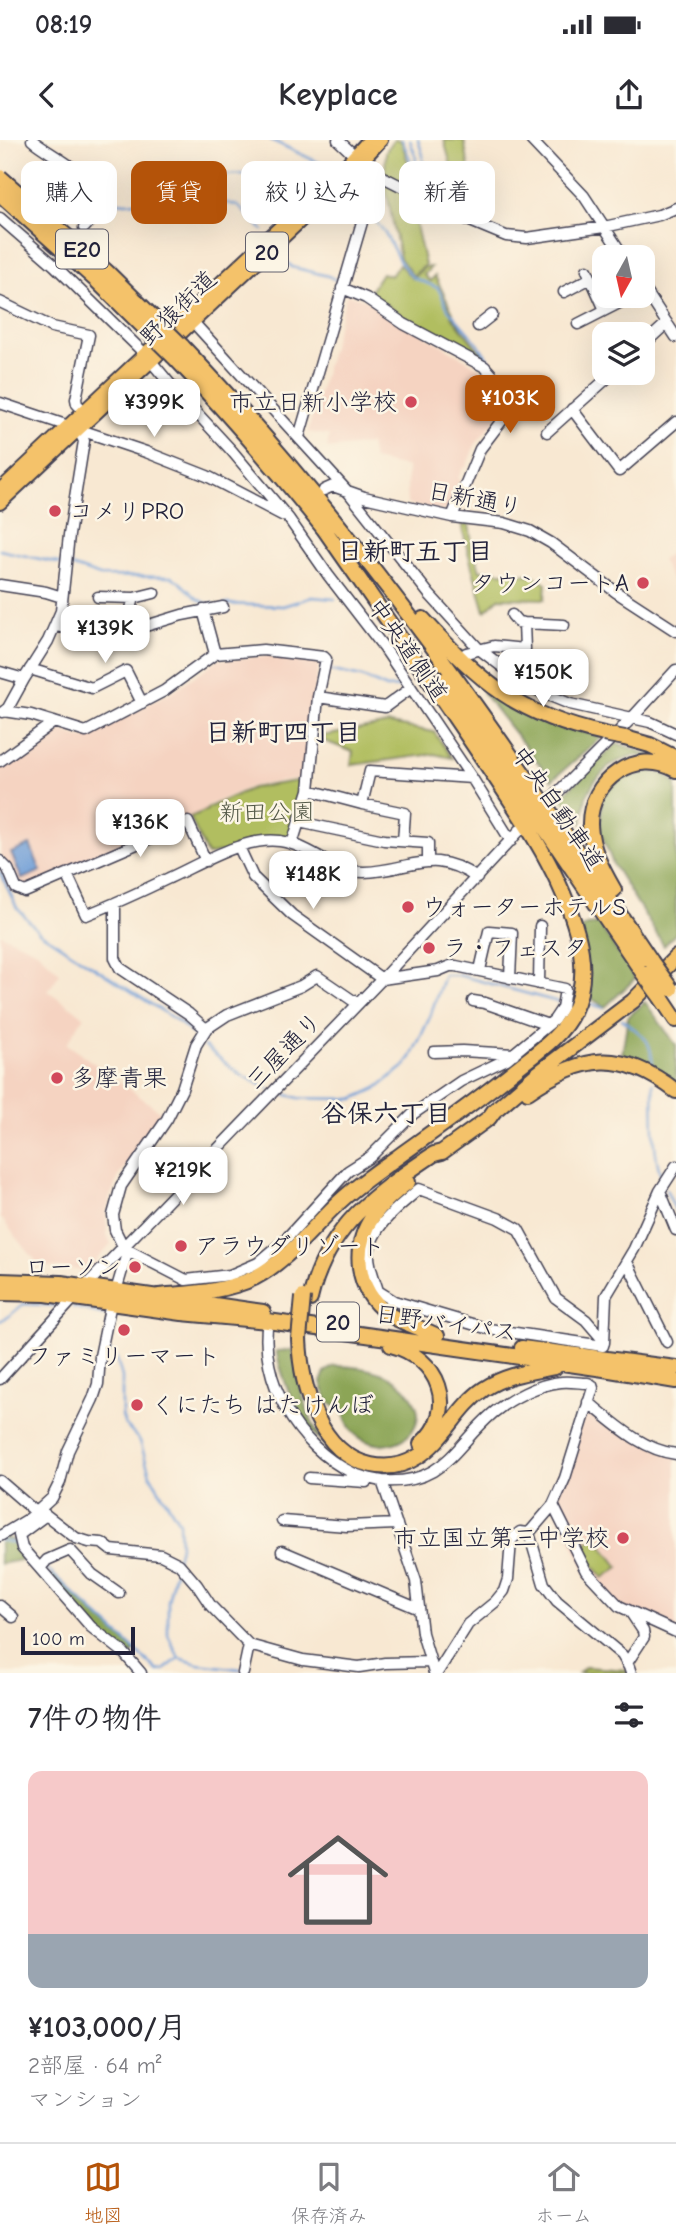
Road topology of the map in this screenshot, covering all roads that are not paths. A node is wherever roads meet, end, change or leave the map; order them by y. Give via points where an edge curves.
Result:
1 (32, 140) edge
2 (338, 140) edge
3 (369, 140) edge
4 (381, 140) edge
5 (533, 141) edge
6 (359, 158) junction
7 (363, 161) edge
8 (0, 177) edge
9 (385, 178) edge
10 (0, 194) edge
11 (676, 208) edge
12 (0, 218) edge
13 (361, 224) edge
14 (604, 227) junction
15 (84, 228) tunnel mouth
16 (616, 245) edge
17 (342, 288) junction
18 (564, 292) dead end
19 (0, 302) edge
20 (655, 306) edge
21 (609, 308) edge
22 (605, 310) junction
23 (492, 315) dead end
24 (193, 322) junction
25 (667, 323) junction
26 (578, 324) dead end
27 (478, 326) dead end
28 (655, 334) edge
29 (676, 337) edge
30 (178, 351) junction
31 (148, 358) junction
32 (600, 385) edge
33 (0, 403) edge
34 (572, 410) junction
35 (84, 411) junction
36 (676, 422) edge
37 (73, 429) junction
38 (547, 432) dead end
39 (299, 437) junction
40 (0, 490) edge
41 (324, 490) dead end
42 (349, 493) junction
43 (0, 503) edge
44 (293, 516) junction
45 (452, 517) junction
46 (336, 521) junction
47 (322, 526) junction
48 (0, 585) edge
49 (153, 593) dead end
50 (62, 597) junction
51 (98, 597) dead end
52 (134, 598) junction
53 (223, 607) dead end
54 (203, 610) junction
55 (512, 615) dead end
56 (524, 623) junction
57 (564, 625) dead end
58 (56, 626) junction
59 (129, 631) junction
60 (676, 631) edge
61 (478, 649) junction
62 (215, 654) junction
63 (468, 655) dead end
64 (30, 669) junction
65 (676, 670) edge
66 (0, 672) edge
67 (24, 679) junction
68 (428, 687) dead end
69 (414, 692) junction
70 (318, 697) junction
71 (142, 703) junction
72 (2, 712) edge
73 (632, 718) junction
74 (54, 722) junction
75 (676, 733) edge
76 (676, 758) edge
77 (0, 761) edge
78 (676, 770) edge
79 (472, 778) junction
80 (309, 790) junction
81 (554, 797) dead end
82 (362, 804) junction
83 (299, 822) junction
84 (520, 830) dead end
85 (512, 841) junction
86 (403, 842) junction
87 (292, 844) junction
88 (239, 847) junction
89 (0, 861) edge
90 (206, 861) junction
91 (428, 862) junction
92 (67, 874) junction
93 (477, 878) junction
94 (116, 903) junction
95 (540, 926) dead end
96 (676, 946) edge
97 (676, 957) edge
98 (647, 967) junction
99 (480, 970) junction
100 (510, 978) junction
101 (382, 979) junction
102 (539, 984) junction
103 (670, 995) edge
104 (473, 1001) dead end
105 (358, 1004) junction
106 (676, 1020) edge
107 (548, 1025) junction
108 (206, 1029) junction
109 (434, 1052) dead end
110 (514, 1054) junction
111 (495, 1088) junction
112 (676, 1091) edge
113 (489, 1118) junction
114 (442, 1152) junction
115 (394, 1160) junction
116 (676, 1166) edge
117 (660, 1191) junction
118 (676, 1230) edge
119 (126, 1249) junction
120 (627, 1262) junction
121 (0, 1281) edge
122 (86, 1287) junction
123 (0, 1293) edge
124 (159, 1296) junction
125 (75, 1297) junction
126 (114, 1297) junction
127 (306, 1298) junction
128 (268, 1321) junction
129 (369, 1335) junction
130 (437, 1336) junction
131 (302, 1339) junction
132 (667, 1342) dead end
133 (603, 1348) junction
134 (570, 1364) junction
135 (676, 1368) edge
136 (0, 1379) edge
137 (676, 1381) edge
138 (588, 1402) junction
139 (676, 1454) edge
140 (309, 1478) dead end
141 (377, 1480) junction
142 (0, 1481) edge
143 (553, 1504) junction
144 (41, 1513) junction
145 (282, 1521) dead end
146 (397, 1524) junction
147 (529, 1533) junction
148 (0, 1536) edge
149 (282, 1551) dead end
150 (42, 1566) junction
151 (119, 1593) dead end
152 (0, 1606) edge
153 (419, 1609) junction
154 (631, 1612) junction
155 (12, 1617) dead end
156 (676, 1632) edge
157 (248, 1645) junction
158 (430, 1662) junction
159 (629, 1668) edge
160 (245, 1669) edge
161 (141, 1673) edge
162 (436, 1673) edge

1 - 15 street via 93,184 98,209
2 - 6 street
3 - 6 main road, 野猿街道 / 20
4 - 6 main road, 野猿街道 / 20
5 - 14 street via 584,196
6 - 7 street
6 - 24 main road, 野猿街道 / 20
6 - 31 main road, 野猿街道 / 20
8 - 30 highway, 中央自動車道 / E20, bridge via 107,272
9 - 14 street via 506,236 527,238
10 - 30 highway, 中央自動車道 / E20, bridge
11 - 14 street
12 - 31 street, 中央道側道
13 - 17 street
14 - 16 street
17 - 39 street
17 - 45 street via 485,367 516,402 480,449
18 - 22 street via 589,274
19 - 35 street via 52,327 89,335 76,399
20 - 25 street
21 - 22 street
22 - 26 street
23 - 27 street
24 - 31 main road, 野猿街道 / 20
24 - 39 street
25 - 28 street
25 - 29 street
30 - 46 highway, 中央自動車道 / E20 via 246,415
30 - 47 highway, 中央自動車道 / E20
31 - 35 main road, 野猿街道 / 20
31 - 37 main road, 野猿街道 / 20
31 - 44 street, 中央道側道
32 - 34 street
33 - 37 street
34 - 36 street via 619,471
34 - 38 street
35 - 37 main road, 野猿街道 / 20
37 - 40 main road, 野猿街道 / 20
37 - 43 main road, 野猿街道 / 20
37 - 44 street via 207,476
37 - 50 street via 84,441
39 - 42 street
41 - 42 street, 日新通り via 333,486
42 - 45 street, 日新通り
42 - 61 street
44 - 69 street, 中央道側道
45 - 60 street, 日新通り via 511,524 541,537
46 - 76 highway, bridge via 452,651 513,701 542,716 625,738
46 - 98 highway, 中央自動車道 / E20 via 423,632 549,809
47 - 98 highway, 中央自動車道 / E20 via 404,631
47 - 111 highway via 507,794 558,882 577,932 582,973 571,1017 551,1041
48 - 50 street
49 - 52 street
50 - 58 street
51 - 52 street
52 - 59 street
53 - 54 street
54 - 59 street
54 - 62 street
55 - 56 street
56 - 57 street
56 - 61 street via 525,649
58 - 59 street via 93,633
58 - 64 street
61 - 63 street
61 - 73 street via 543,693
62 - 70 street via 263,650 324,657
62 - 71 street
64 - 67 street
64 - 71 street via 92,688 126,671
65 - 73 street
66 - 67 street
67 - 72 street
68 - 69 street
69 - 70 street via 385,707
69 - 79 street, 中央道側道
70 - 80 street
71 - 74 street via 86,732
72 - 74 street
73 - 75 street
73 - 81 street
74 - 77 street
78 - 98 highway via 649,762 622,768 597,793 591,813 597,858
79 - 82 street via 370,771
79 - 85 street, 中央道側道
80 - 82 street
80 - 83 street
82 - 86 street via 405,813
83 - 86 street
83 - 87 street
84 - 85 street, 三屋通り
85 - 93 street, 三屋通り
86 - 91 street via 428,844
87 - 88 street via 267,840
87 - 91 street via 361,872
88 - 90 street
88 - 101 street via 253,877 292,915
89 - 92 street via 16,888 25,892
90 - 92 street via 188,822
90 - 94 street
91 - 93 street via 452,864
92 - 94 street via 86,915
93 - 101 street, 三屋通り
94 - 108 street via 120,968
95 - 102 street
96 - 111 highway via 626,998 583,1032
97 - 113 highway via 633,1001 537,1074
98 - 103 highway, 中央自動車道 / E20, bridge
99 - 100 street
99 - 100 street via 489,931 512,933
99 - 101 street via 450,966
100 - 102 street
101 - 105 street, 三屋通り
102 - 107 street via 565,989 562,1007
103 - 106 highway, 中央自動車道 / E20
104 - 107 street
105 - 108 street via 317,976 227,1015
105 - 119 street, 三屋通り
107 - 110 street
108 - 119 street via 167,1119 121,1186 113,1215
109 - 110 street
110 - 119 street via 461,1081 413,1114 370,1157 348,1171 278,1247 250,1267 219,1277 186,1280
111 - 115 highway
112 - 113 highway via 632,1065 605,1060 573,1066
113 - 114 highway
114 - 127 highway via 385,1188 353,1216 327,1251
114 - 130 highway via 439,1160 379,1208 365,1231 359,1255 363,1280 376,1303 392,1316
115 - 124 highway via 356,1187 283,1258 256,1277 221,1289
115 - 127 highway via 328,1235 310,1270
116 - 117 street
117 - 118 street
117 - 120 street
119 - 122 street, 三屋通り
119 - 126 street
120 - 132 street
120 - 133 street via 604,1303
121 - 122 highway, 日野バイパス / 20
122 - 125 street, 三屋通り
122 - 126 highway, 日野バイパス / 20
123 - 125 highway, 日野バイパス / 20
124 - 126 highway, 日野バイパス / 20
124 - 130 highway, 日野バイパス / 20
125 - 126 highway, 日野バイパス / 20
125 - 136 street, 三屋通り
126 - 128 highway, 日野バイパス / 20 via 182,1313
126 - 144 street via 93,1399 52,1498
127 - 131 highway, bridge
128 - 129 highway, 日野バイパス / 20
128 - 141 street via 268,1363 288,1413 309,1441 332,1460 352,1473
129 - 131 highway via 416,1355 439,1388 440,1411 433,1430 419,1447 400,1457 367,1456 336,1434 313,1388
129 - 134 highway, 日野バイパス / 20
130 - 133 highway, 日野バイパス / 20
131 - 134 highway via 303,1376 321,1425 341,1450 377,1466 408,1462 425,1452 475,1396 495,1383 527,1371
133 - 133 street via 489,1329 394,1301 379,1291 368,1255 374,1237 386,1219 419,1189 498,1218 518,1229 556,1298 586,1320
133 - 135 highway, 日野バイパス / 20
134 - 137 highway, 日野バイパス / 20
138 - 139 street via 638,1440
138 - 141 street via 593,1388 588,1383 561,1382 530,1392 492,1414 457,1453 433,1471 409,1480
138 - 143 street
140 - 141 street
141 - 146 street
142 - 144 street
143 - 147 street
143 - 154 street via 586,1571 619,1606
144 - 148 street
144 - 150 street via 19,1535 20,1545
144 - 157 street via 76,1538 102,1543 111,1550 161,1555 179,1563
145 - 146 street
146 - 153 street via 416,1581
147 - 159 street via 544,1584 557,1601 622,1655
147 - 162 street via 520,1532 511,1540 504,1591 468,1625
149 - 153 street
150 - 151 street via 70,1550 92,1574
150 - 161 street via 91,1627
152 - 155 street
153 - 158 street
154 - 156 street
154 - 159 street via 644,1637
157 - 158 street via 303,1660 359,1667
157 - 160 street
158 - 162 street

